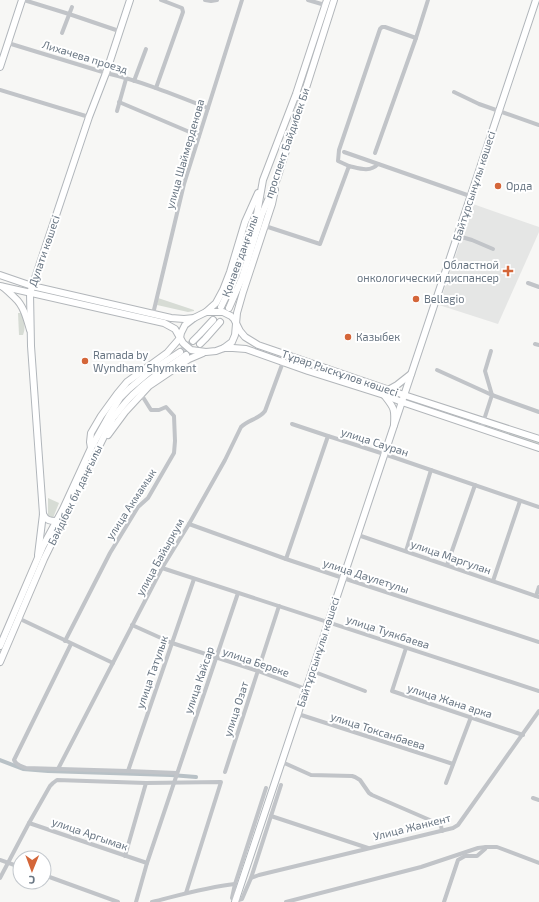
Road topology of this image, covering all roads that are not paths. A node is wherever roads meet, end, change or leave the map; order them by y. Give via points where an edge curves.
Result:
1 (23, 0) edge
2 (130, 0) edge
3 (160, 0) edge
4 (205, 0) edge
5 (217, 0) edge
6 (242, 0) edge
7 (308, 0) edge
8 (334, 0) edge
9 (428, 0) edge
10 (536, 0) edge
11 (326, 2) edge
12 (72, 7) dead end
13 (70, 14) junction
14 (119, 31) junction
15 (62, 33) dead end
16 (416, 38) junction
17 (8, 44) junction
18 (146, 49) dead end
19 (0, 67) edge
20 (106, 73) junction
21 (126, 79) junction
22 (134, 81) junction
23 (156, 88) junction
24 (0, 90) edge
25 (454, 92) dead end
26 (119, 102) junction
27 (208, 108) junction
28 (117, 111) dead end
29 (499, 111) junction
30 (89, 117) junction
31 (539, 125) edge
32 (199, 136) junction
33 (344, 152) dead end
34 (375, 153) dead end
35 (377, 165) junction
36 (349, 166) junction
37 (277, 179) junction
38 (263, 180) junction
39 (470, 196) junction
40 (265, 226) junction
41 (458, 236) junction
42 (493, 249) dead end
43 (0, 275) edge
44 (528, 283) dead end
45 (1, 286) edge
46 (32, 286) junction
47 (539, 287) edge
48 (30, 293) junction
49 (221, 306) dead end
50 (229, 308) dead end
51 (206, 312) junction
52 (153, 314) junction
53 (194, 318) junction
54 (213, 320) dead end
55 (220, 322) dead end
56 (237, 324) junction
57 (30, 330) junction
58 (180, 338) junction
59 (193, 341) tunnel mouth
60 (200, 344) tunnel mouth
61 (224, 348) junction
62 (491, 351) dead end
63 (206, 352) junction
64 (283, 362) junction
65 (437, 370) dead end
66 (411, 374) junction
67 (386, 392) junction
68 (142, 394) junction
69 (492, 395) junction
70 (403, 398) junction
71 (539, 412) edge
72 (484, 421) junction
73 (292, 424) dead end
74 (394, 424) junction
75 (481, 429) junction
76 (328, 436) junction
77 (539, 439) edge
78 (99, 447) junction
79 (91, 448) junction
80 (539, 448) edge
81 (384, 454) junction
82 (431, 470) junction
83 (475, 485) junction
84 (520, 501) junction
85 (539, 507) edge
86 (43, 514) junction
87 (56, 521) junction
88 (189, 524) junction
89 (358, 534) junction
90 (406, 551) junction
91 (38, 557) junction
92 (286, 559) junction
93 (447, 565) junction
94 (162, 568) junction
95 (343, 578) junction
96 (194, 579) junction
97 (493, 581) junction
98 (539, 586) edge
99 (238, 593) junction
100 (537, 596) edge
101 (279, 606) junction
102 (18, 618) junction
103 (328, 622) junction
104 (132, 625) junction
105 (3, 636) edge
106 (65, 641) junction
107 (539, 642) edge
108 (172, 643) junction
109 (71, 644) junction
110 (0, 646) edge
111 (406, 648) junction
112 (216, 658) junction
113 (0, 662) edge
114 (113, 663) junction
115 (258, 671) junction
116 (312, 671) junction
117 (306, 689) junction
118 (365, 691) dead end
119 (539, 691) edge
120 (539, 711) edge
121 (298, 714) junction
122 (471, 717) junction
123 (523, 735) junction
124 (282, 762) junction
125 (453, 764) junction
126 (58, 769) junction
127 (128, 770) junction
128 (225, 772) dead end
129 (177, 773) junction
130 (174, 782) junction
131 (146, 783) junction
132 (446, 783) dead end
133 (281, 786) dead end
134 (266, 788) dead end
135 (533, 798) dead end
136 (539, 800) edge
137 (271, 816) junction
138 (29, 823) junction
139 (442, 831) junction
140 (486, 847) junction
141 (368, 848) junction
142 (125, 856) junction
143 (0, 860) edge
144 (8, 862) junction
145 (147, 863) junction
146 (539, 863) edge
147 (12, 864) edge
148 (0, 878) edge
149 (52, 878) edge
150 (251, 878) junction
151 (235, 884) junction
152 (186, 893) junction
153 (118, 902) edge
154 (136, 902) edge
155 (152, 902) edge
156 (235, 902) edge
157 (286, 902) edge
158 (445, 902) edge

1 - 13 street
1 - 17 main road
2 - 14 main road, Дулати көшесі
3 - 23 street via 182,8 183,12
4 - 5 street
6 - 27 street, улица Шаймерденова
7 - 11 street
8 - 37 main road, проспект Байдибек Би
9 - 16 street
10 - 29 main road, Байтұрсынұлы көшесі
11 - 38 main road, Қонаев даңғылы via 296,94
12 - 13 street
13 - 14 street
13 - 15 street
14 - 20 main road, Дулати көшесі
16 - 34 street
16 - 36 street via 385,27 380,29 339,150 338,161
17 - 19 main road
17 - 20 street, Лихачева проезд
18 - 22 street
20 - 21 street, Лихачева проезд
20 - 30 main road, Дулати көшесі
21 - 22 street, Лихачева проезд
21 - 26 street
22 - 23 street, Лихачева проезд
23 - 27 street, Лихачева проезд
24 - 30 street
25 - 29 street
26 - 28 street
26 - 32 street
27 - 32 street, улица Шаймерденова
29 - 31 street
29 - 39 main road, Байтұрсынұлы көшесі
30 - 46 main road, Дулати көшесі
32 - 52 street, улица Шаймерденова via 184,184
33 - 35 street
35 - 36 street via 364,170
35 - 39 street
36 - 40 street via 320,244
37 - 40 main road
37 - 50 main road, проспект Байдибек Би
38 - 49 main road, Қонаев даңғылы via 257,214 235,278
38 - 51 main road via 245,222 223,290 216,303
39 - 41 main road, Байтұрсынұлы көшесі
40 - 56 main road via 237,313
41 - 42 street
41 - 66 main road, Байтұрсынұлы көшесі
43 - 46 main road
44 - 47 street
45 - 48 main road, Тұрар Рыскұлов көшесі
45 - 57 main road via 19,302
46 - 48 main road, Дулати көшесі
46 - 52 main road
48 - 57 main road, Дулати көшесі
48 - 58 main road, Тұрар Рыскұлов көшесі via 164,323 175,329
51 - 53 main road
51 - 56 main road, Тұрар Рыскұлов көшесі via 223,312 231,316
52 - 53 main road via 171,318
53 - 58 main road via 185,326
54 - 59 main road
55 - 60 main road
56 - 61 main road via 232,342
56 - 67 main road, Тұрар Рыскұлов көшесі via 245,337 258,345
57 - 86 main road, Дулати көшесі
58 - 63 main road, Тұрар Рыскұлов көшесі via 191,350
58 - 79 main road via 167,353 127,382 117,394 91,433
61 - 63 main road, Тұрар Рыскұлов көшесі
61 - 64 main road, Тұрар Рыскұлов көшесі via 246,349
62 - 69 street via 485,371
63 - 68 main road via 189,359
64 - 67 main road, Тұрар Рыскұлов көшесі
64 - 88 street, улица Байыркум via 265,411 241,427
65 - 69 street
66 - 67 main road
66 - 70 main road, Байтұрсынұлы көшесі
67 - 70 main road
67 - 74 main road via 394,409
68 - 78 main road
68 - 106 street, улица Акмамык via 151,410 166,407 174,416 174,452 148,498 138,507 110,553
69 - 71 street
69 - 72 street
70 - 72 main road, Тұрар Рыскұлов көшесі
70 - 74 main road, Байтұрсынұлы көшесі
70 - 75 main road, Тұрар Рыскұлов көшесі
72 - 75 street
72 - 77 main road, Тұрар Рыскұлов көшесі
73 - 76 street
74 - 81 main road, Байтұрсынұлы көшесі
75 - 80 main road, Тұрар Рыскұлов көшесі
76 - 81 street, улица Сауран
76 - 92 street, улица Сауран
78 - 79 main road, Бәйдібек би даңғылы via 113,418 136,390 183,353 148,373 120,398
78 - 102 main road, Бәйдібек би даңғылы
79 - 87 main road, Бәйдібек би даңғылы
81 - 82 street, улица Сауран
81 - 89 main road, Байтұрсынұлы көшесі
82 - 83 street, улица Сауран
82 - 90 street
83 - 84 street, улица Сауран
83 - 93 street
84 - 85 street, улица Сауран
84 - 97 street
86 - 87 main road via 49,521
86 - 91 main road, Дулати көшесі
87 - 91 main road, Бәйдібек би даңғылы
88 - 92 street, улица Даулетулы
88 - 94 street, улица Байыркум
89 - 90 street, улица Маргулан
89 - 95 main road, Байтұрсынұлы көшесі
90 - 93 street, улица Маргулан
91 - 105 main road
92 - 95 street, улица Даулетулы
93 - 97 street, улица Маргулан
94 - 96 street, улица Туякбаева
94 - 104 street, улица Байыркум
95 - 103 main road, Байтұрсынұлы көшесі
95 - 107 street, улица Даулетулы
96 - 99 street, улица Туякбаева
96 - 108 street, улица Татулык
97 - 100 street, улица Маргулан
98 - 100 street
99 - 101 street, улица Туякбаева
99 - 112 street, улица Кайсар
101 - 103 street, улица Туякбаева
101 - 115 street, улица Озат
102 - 106 street
102 - 113 main road, Бәйдібек би даңғылы
103 - 111 street, улица Туякбаева
103 - 116 main road, Байтұрсынұлы көшесі
104 - 108 street, улица Береке
104 - 114 street, улица Байыркум
105 - 110 main road
106 - 109 street
108 - 112 street, улица Береке
108 - 127 street, улица Татулык
109 - 114 street
109 - 126 street via 14,760 26,768
111 - 119 street, улица Туякбаева
111 - 122 street, улица Жана арка via 392,691
112 - 115 street, улица Береке
112 - 129 street, улица Кайсар
114 - 126 street, улица Байыркум
115 - 117 street, улица Береке
115 - 128 street, улица Озат
116 - 117 main road, Байтұрсынұлы көшесі
116 - 118 street
117 - 121 main road, Байтұрсынұлы көшесі
120 - 123 street, Улица Жанкент
121 - 124 main road, Байтұрсынұлы көшесі
121 - 125 street, улица Токсанбаева
122 - 123 street, улица Жана арка
122 - 125 street
123 - 139 street, Улица Жанкент via 458,825
124 - 139 street via 311,775 358,778 369,793 439,824
124 - 156 main road, Байтұрсынұлы көшесі
125 - 132 street
126 - 127 street
127 - 129 street
129 - 130 street, улица Кайсар
130 - 131 street
130 - 145 street
130 - 152 street via 221,782
131 - 138 street via 57,780 50,786
131 - 142 street
133 - 137 street
134 - 151 street
135 - 136 street
137 - 141 street
137 - 150 street
138 - 142 street, улица Аргымак
138 - 144 street
139 - 141 street, Улица Жанкент
140 - 146 street via 497,847
140 - 157 street
140 - 158 street via 477,856 464,856 458,860
141 - 150 street, Улица Жанкент
142 - 145 street, улица Аргымак
143 - 144 street
144 - 147 street
144 - 148 street
145 - 154 street
149 - 153 street
150 - 156 street via 242,899
151 - 152 street
151 - 156 street via 232,898
152 - 155 street

